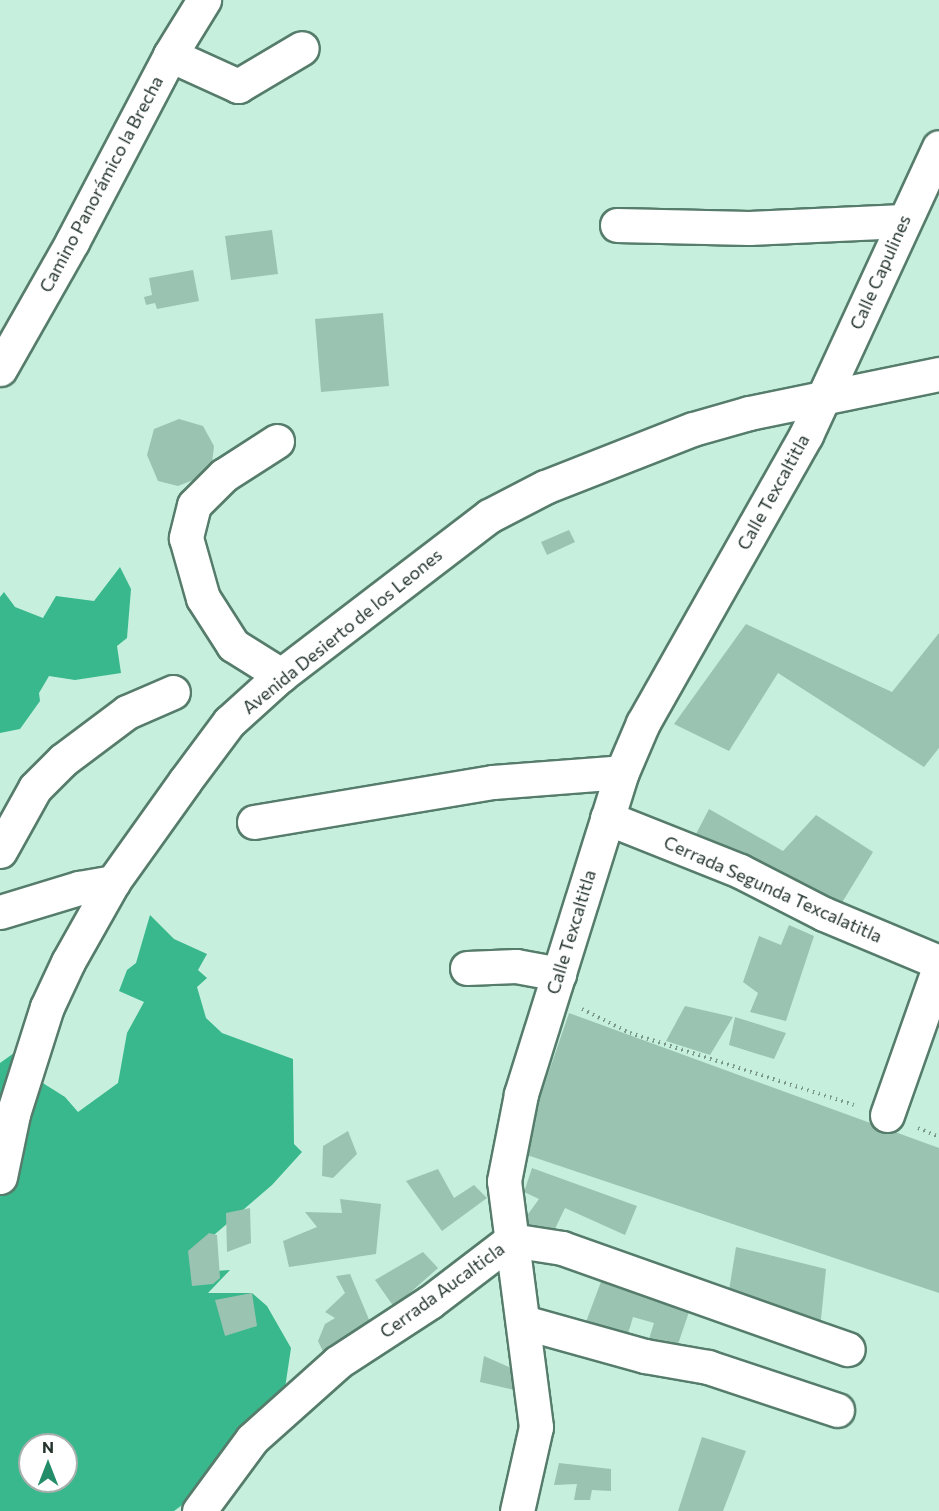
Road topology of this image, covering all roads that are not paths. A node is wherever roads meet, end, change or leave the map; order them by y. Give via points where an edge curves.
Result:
1 (204, 0) edge
2 (302, 48) dead end
3 (170, 55) junction
4 (939, 147) edge
5 (903, 221) junction
6 (617, 225) dead end
7 (0, 369) edge
8 (939, 374) edge
9 (823, 398) junction
10 (277, 441) dead end
11 (281, 675) junction
12 (173, 692) dead end
13 (622, 772) junction
14 (607, 818) junction
15 (254, 822) dead end
16 (0, 851) edge
17 (113, 882) junction
18 (0, 912) edge
19 (939, 962) edge
20 (939, 967) edge
21 (466, 968) dead end
22 (559, 974) junction
23 (887, 1115) road end
24 (0, 1178) edge
25 (511, 1240) junction
26 (522, 1322) junction
27 (848, 1349) dead end
28 (837, 1410) dead end
29 (199, 1511) edge
30 (517, 1511) edge

1 - 3 street, Camino Panorámico la Brecha
2 - 3 street via 238,86
3 - 7 street, Camino Panorámico la Brecha
4 - 5 street, Calle Capulines
5 - 6 street via 749,228
5 - 9 street, Calle Capulines
8 - 9 street, Avenida Desierto de los Leones
9 - 11 street, Avenida Desierto de los Leones via 693,429 586,469 508,506 388,590
9 - 13 street, Calle Texcaltitla via 643,723
10 - 11 street via 224,475 194,505 186,538 203,598 233,645
11 - 17 street, Avenida Desierto de los Leones via 229,722
12 - 16 street via 127,712 63,760 35,788
13 - 14 street, Calle Texcaltitla
13 - 15 street via 493,782
14 - 19 street, Cerrada Segunda Texcalatitla via 740,871 824,914
14 - 22 street, Calle Texcaltitla
17 - 18 street
17 - 24 street, Avenida Desierto de los Leones via 47,1007 13,1113
20 - 23 street
21 - 22 street via 516,966
22 - 25 street, Calle Texcaltitla via 507,1153 504,1181
25 - 26 street, Calle Texcaltitla
25 - 27 street, Cerrada Aucalticla via 562,1248
25 - 29 street, Cerrada Aucalticla via 430,1302 338,1362 252,1439
26 - 28 street via 645,1356 708,1367
26 - 30 street, Calle Texcaltitla via 536,1426

